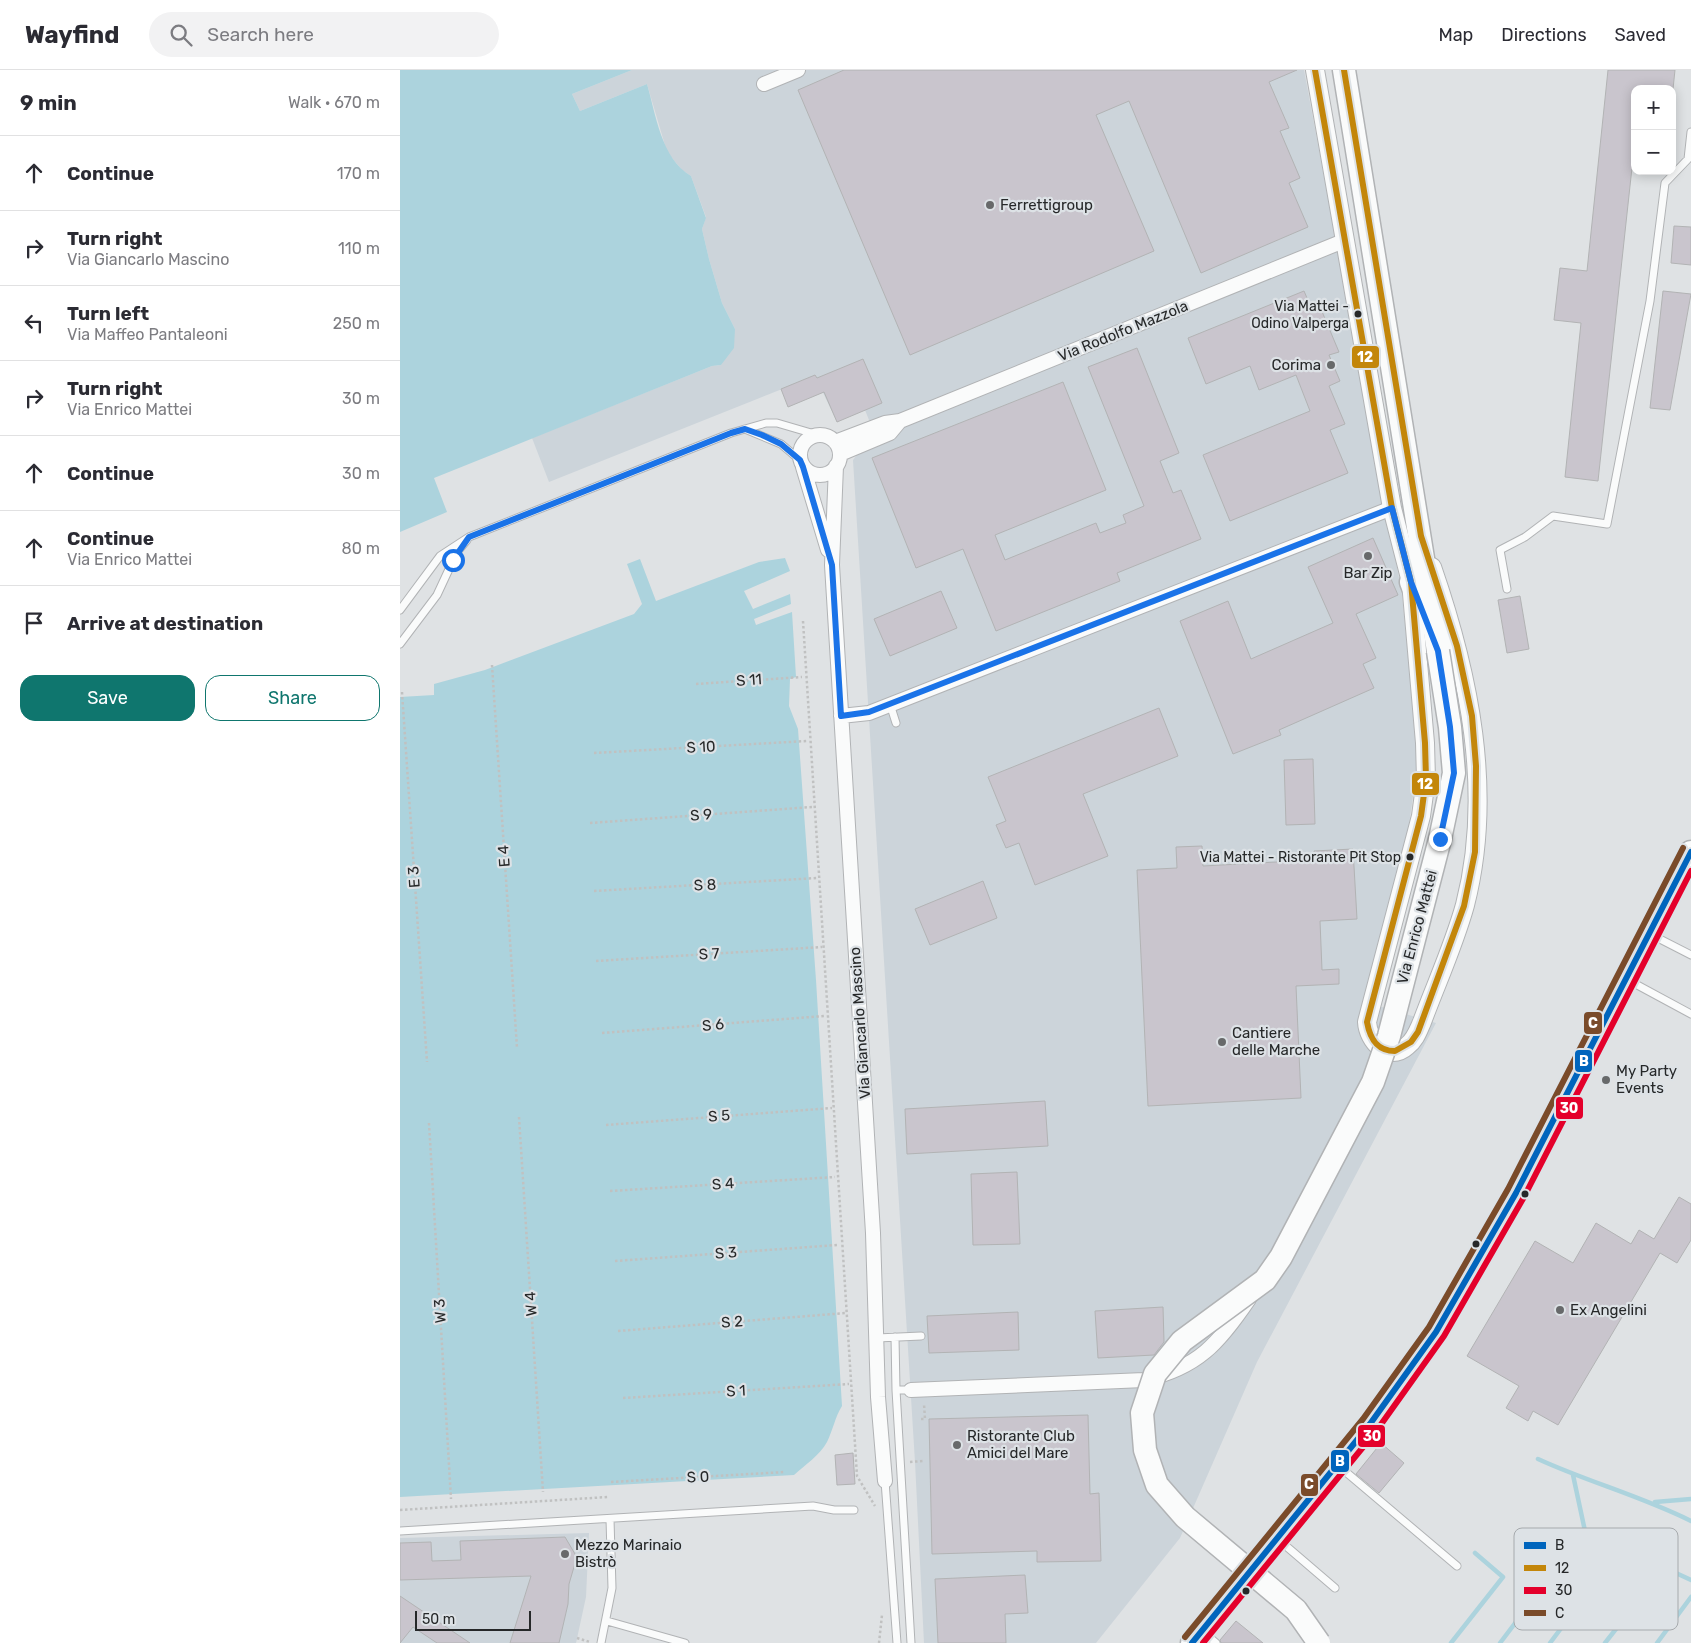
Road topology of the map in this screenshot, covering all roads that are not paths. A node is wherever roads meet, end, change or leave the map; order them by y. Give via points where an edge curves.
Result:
1 (798, 70) edge
2 (1315, 70) edge
3 (1344, 70) edge
4 (764, 84) dead end
5 (1691, 132) edge
6 (1346, 240) junction
7 (745, 429) junction
8 (818, 435) junction
9 (837, 454) junction
10 (802, 464) junction
11 (1392, 508) junction
12 (1421, 536) junction
13 (469, 537) junction
14 (832, 565) junction
15 (1411, 582) junction
16 (1507, 589) dead end
17 (400, 610) edge
18 (400, 644) edge
19 (1438, 651) junction
20 (890, 704) junction
21 (841, 716) junction
22 (896, 723) dead end
23 (1691, 852) edge
24 (1650, 934) junction
25 (1691, 955) edge
26 (1626, 979) junction
27 (1691, 1014) edge
28 (1384, 1050) junction
29 (921, 1336) dead end
30 (895, 1337) junction
31 (877, 1338) junction
32 (896, 1390) junction
33 (917, 1390) joint
34 (1337, 1465) junction
35 (885, 1481) joint
36 (854, 1510) dead end
37 (610, 1519) junction
38 (400, 1531) edge
39 (1277, 1538) junction
40 (1457, 1566) dead end
41 (1335, 1588) dead end
42 (607, 1621) junction
43 (1203, 1639) edge
44 (897, 1642) edge
45 (601, 1643) edge
46 (685, 1643) edge
47 (911, 1643) edge
48 (1319, 1643) edge

1 - 4 street
2 - 6 street, Via Enrico Mattei
3 - 12 main road, Via Enrico Mattei
5 - 16 lane via 1688,159 1665,183 1650,301 1607,524 1552,516 1525,537 1500,550
6 - 9 street, Via Rodolfo Mazzola via 900,422 890,433
6 - 11 street, Via Enrico Mattei
7 - 8 lane via 777,423
7 - 10 lane via 781,444
7 - 13 lane
8 - 9 street via 827,436
8 - 10 street via 803,443 800,451
9 - 10 street via 824,475 816,475
9 - 14 street, Via Giancarlo Mascino
10 - 14 street, Via Giancarlo Mascino
11 - 15 street, Via Enrico Mattei
11 - 20 street
12 - 19 main road, Via Enrico Mattei
12 - 28 street, Via Enrico Mattei via 1457,646 1472,716 1476,766 1475,852 1464,906 1422,1022 1407,1047 1399,1051
13 - 17 lane via 440,556
13 - 18 lane via 457,552 437,595
14 - 21 street, Via Giancarlo Mascino
15 - 19 main road
15 - 28 street, Via Enrico Mattei via 1426,779 1421,816 1367,1022 1368,1032
19 - 48 main road, Via Enrico Mattei, bridge via 1454,773 1389,1036 1374,1082 1281,1257 1265,1280 1182,1341 1155,1374 1142,1413 1145,1450 1157,1485 1185,1517 1296,1610
20 - 21 street via 869,712
20 - 22 lane
21 - 31 street, Via Giancarlo Mascino
23 - 24 main road
24 - 25 lane
24 - 26 main road
26 - 27 lane
26 - 34 main road via 1516,1193 1459,1293 1420,1355
28 - 33 street via 1252,1294 1224,1333 1203,1355 1172,1373 1144,1380
29 - 30 lane
30 - 31 lane
30 - 32 lane
31 - 35 street, Via Giancarlo Mascino
32 - 33 lane
32 - 47 lane
34 - 39 main road
34 - 40 lane
35 - 44 lane
36 - 37 lane via 813,1506
37 - 38 lane
37 - 42 lane via 612,1588
39 - 41 lane
39 - 43 main road
42 - 45 lane
42 - 46 lane

